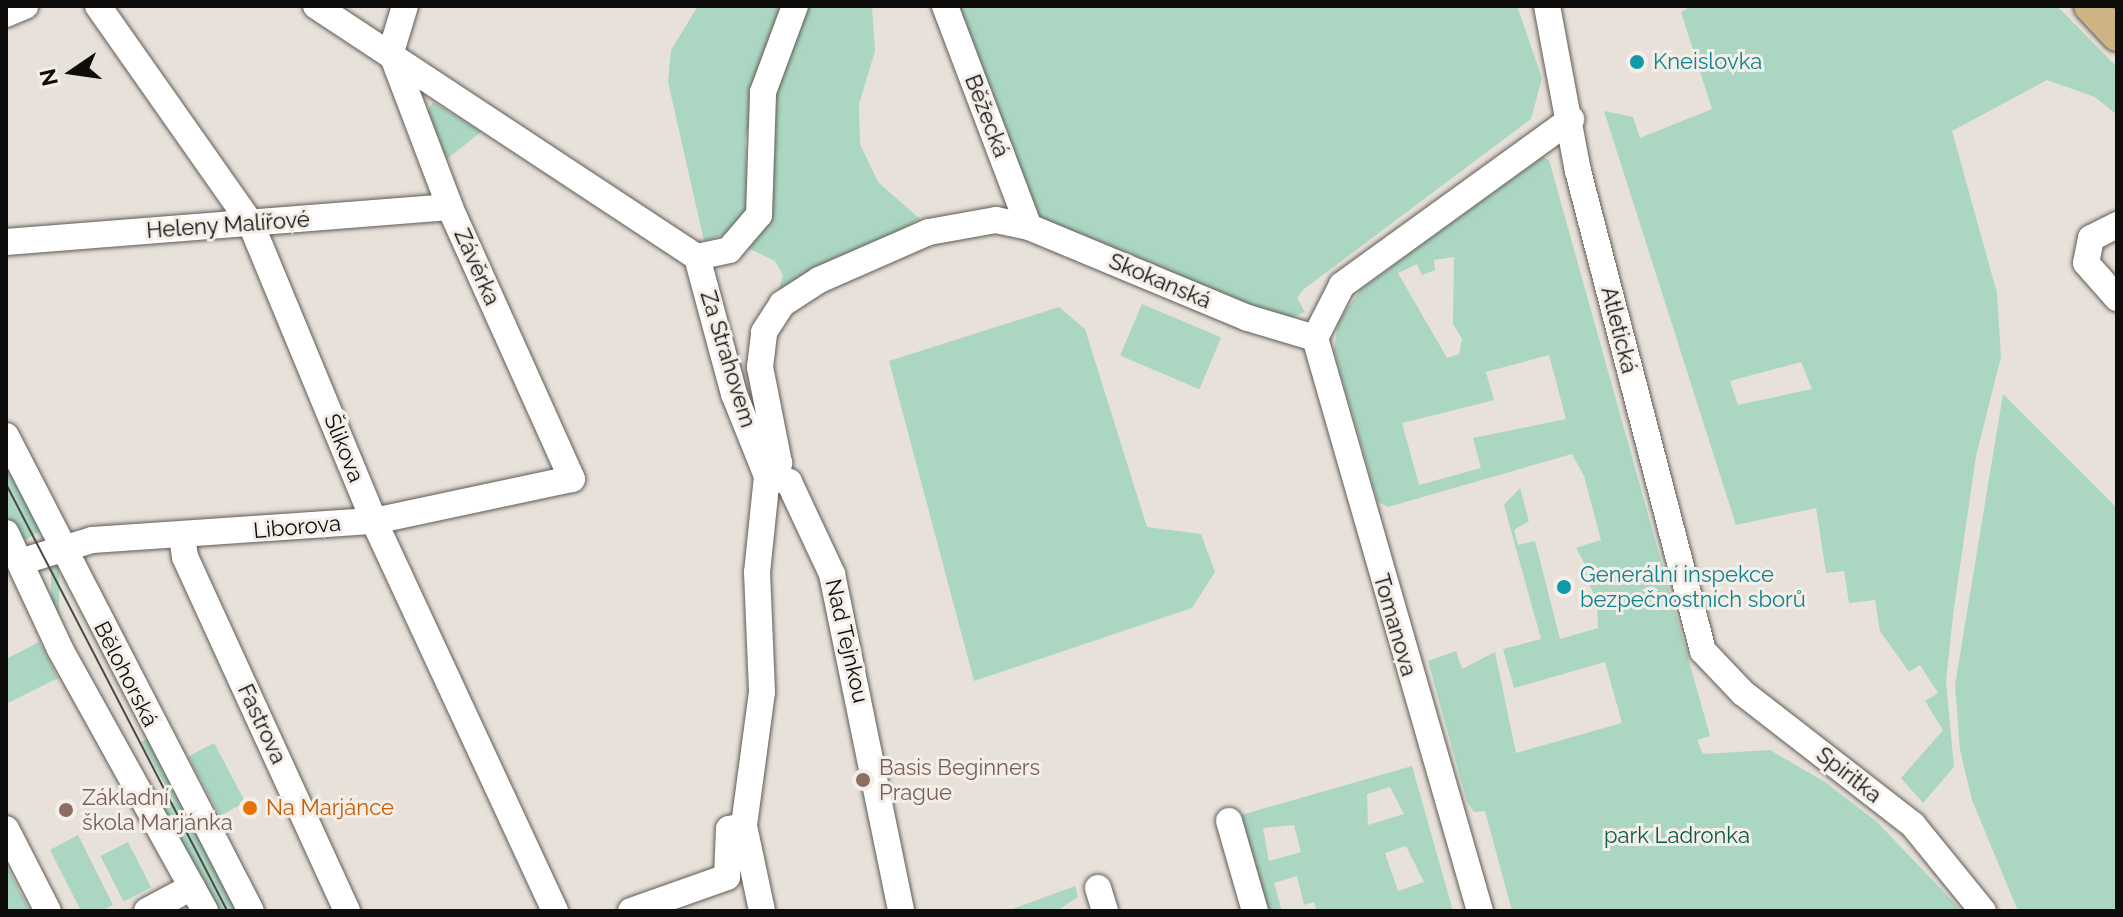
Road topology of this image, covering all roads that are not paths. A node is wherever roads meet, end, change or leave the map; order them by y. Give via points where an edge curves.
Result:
1 (25, 6) edge
2 (98, 6) edge
3 (316, 6) edge
4 (405, 6) edge
5 (795, 6) edge
6 (945, 6) edge
7 (1547, 6) edge
8 (2090, 6) edge
9 (6, 14) edge
10 (2117, 35) edge
11 (391, 52) junction
12 (1571, 119) junction
13 (450, 207) junction
14 (251, 224) junction
15 (2117, 225) edge
16 (1029, 227) junction
17 (6, 242) edge
18 (697, 257) junction
19 (2117, 298) edge
20 (1315, 338) junction
21 (6, 436) edge
22 (767, 476) junction
23 (572, 479) joint
24 (374, 521) junction
25 (6, 533) edge
26 (182, 536) junction
27 (62, 546) junction
28 (20, 562) junction
29 (1703, 651) joint
30 (1229, 821) dead end
31 (744, 826) junction
32 (6, 829) edge
33 (192, 887) junction
34 (48, 911) edge
35 (147, 911) edge
36 (205, 911) edge
37 (251, 911) edge
38 (347, 911) edge
39 (555, 911) edge
40 (631, 911) edge
41 (762, 911) edge
42 (901, 911) edge
43 (1255, 911) edge
44 (1480, 911) edge
45 (1983, 911) edge

1 - 9 street
2 - 14 street, Šlikova
3 - 11 street
4 - 11 street
5 - 18 street via 763,92 759,215 729,250
6 - 16 street, Běžecká
7 - 12 street, Atletická
8 - 10 main road
11 - 13 street, Závěrka
11 - 18 street
12 - 20 street via 1342,285
12 - 29 street, Atletická via 1578,171
13 - 14 street, Heleny Malířové
13 - 23 street, Závěrka
14 - 17 street, Heleny Malířové
14 - 24 street, Šlikova
15 - 19 street via 2091,238 2086,263
16 - 20 street, Skokanská via 1248,318
16 - 22 street, Skokanská via 996,220 929,232 819,280 782,304 764,332 764,400 779,463
18 - 22 street, Za Strahovem via 734,394
20 - 44 street, Tomanova
21 - 27 street, Bělohorská
22 - 31 street, Za Strahovem via 757,572 762,692
22 - 42 street, Nad Tejnkou via 789,482 832,574
23 - 24 street, Liborova
24 - 26 street, Liborova
24 - 39 street, Šlikova
25 - 28 street, Bělohorská
26 - 27 street, Liborova
26 - 38 street, Fastrova via 185,557
27 - 28 street, Liborova
27 - 37 street, Bělohorská
28 - 33 street, Bělohorská via 60,649
29 - 45 street, Spiritka via 1743,693 1913,825
30 - 43 street
31 - 40 street via 729,829 727,877
31 - 41 street, Za Strahovem
32 - 34 street
33 - 35 street
33 - 36 street, Bělohorská

